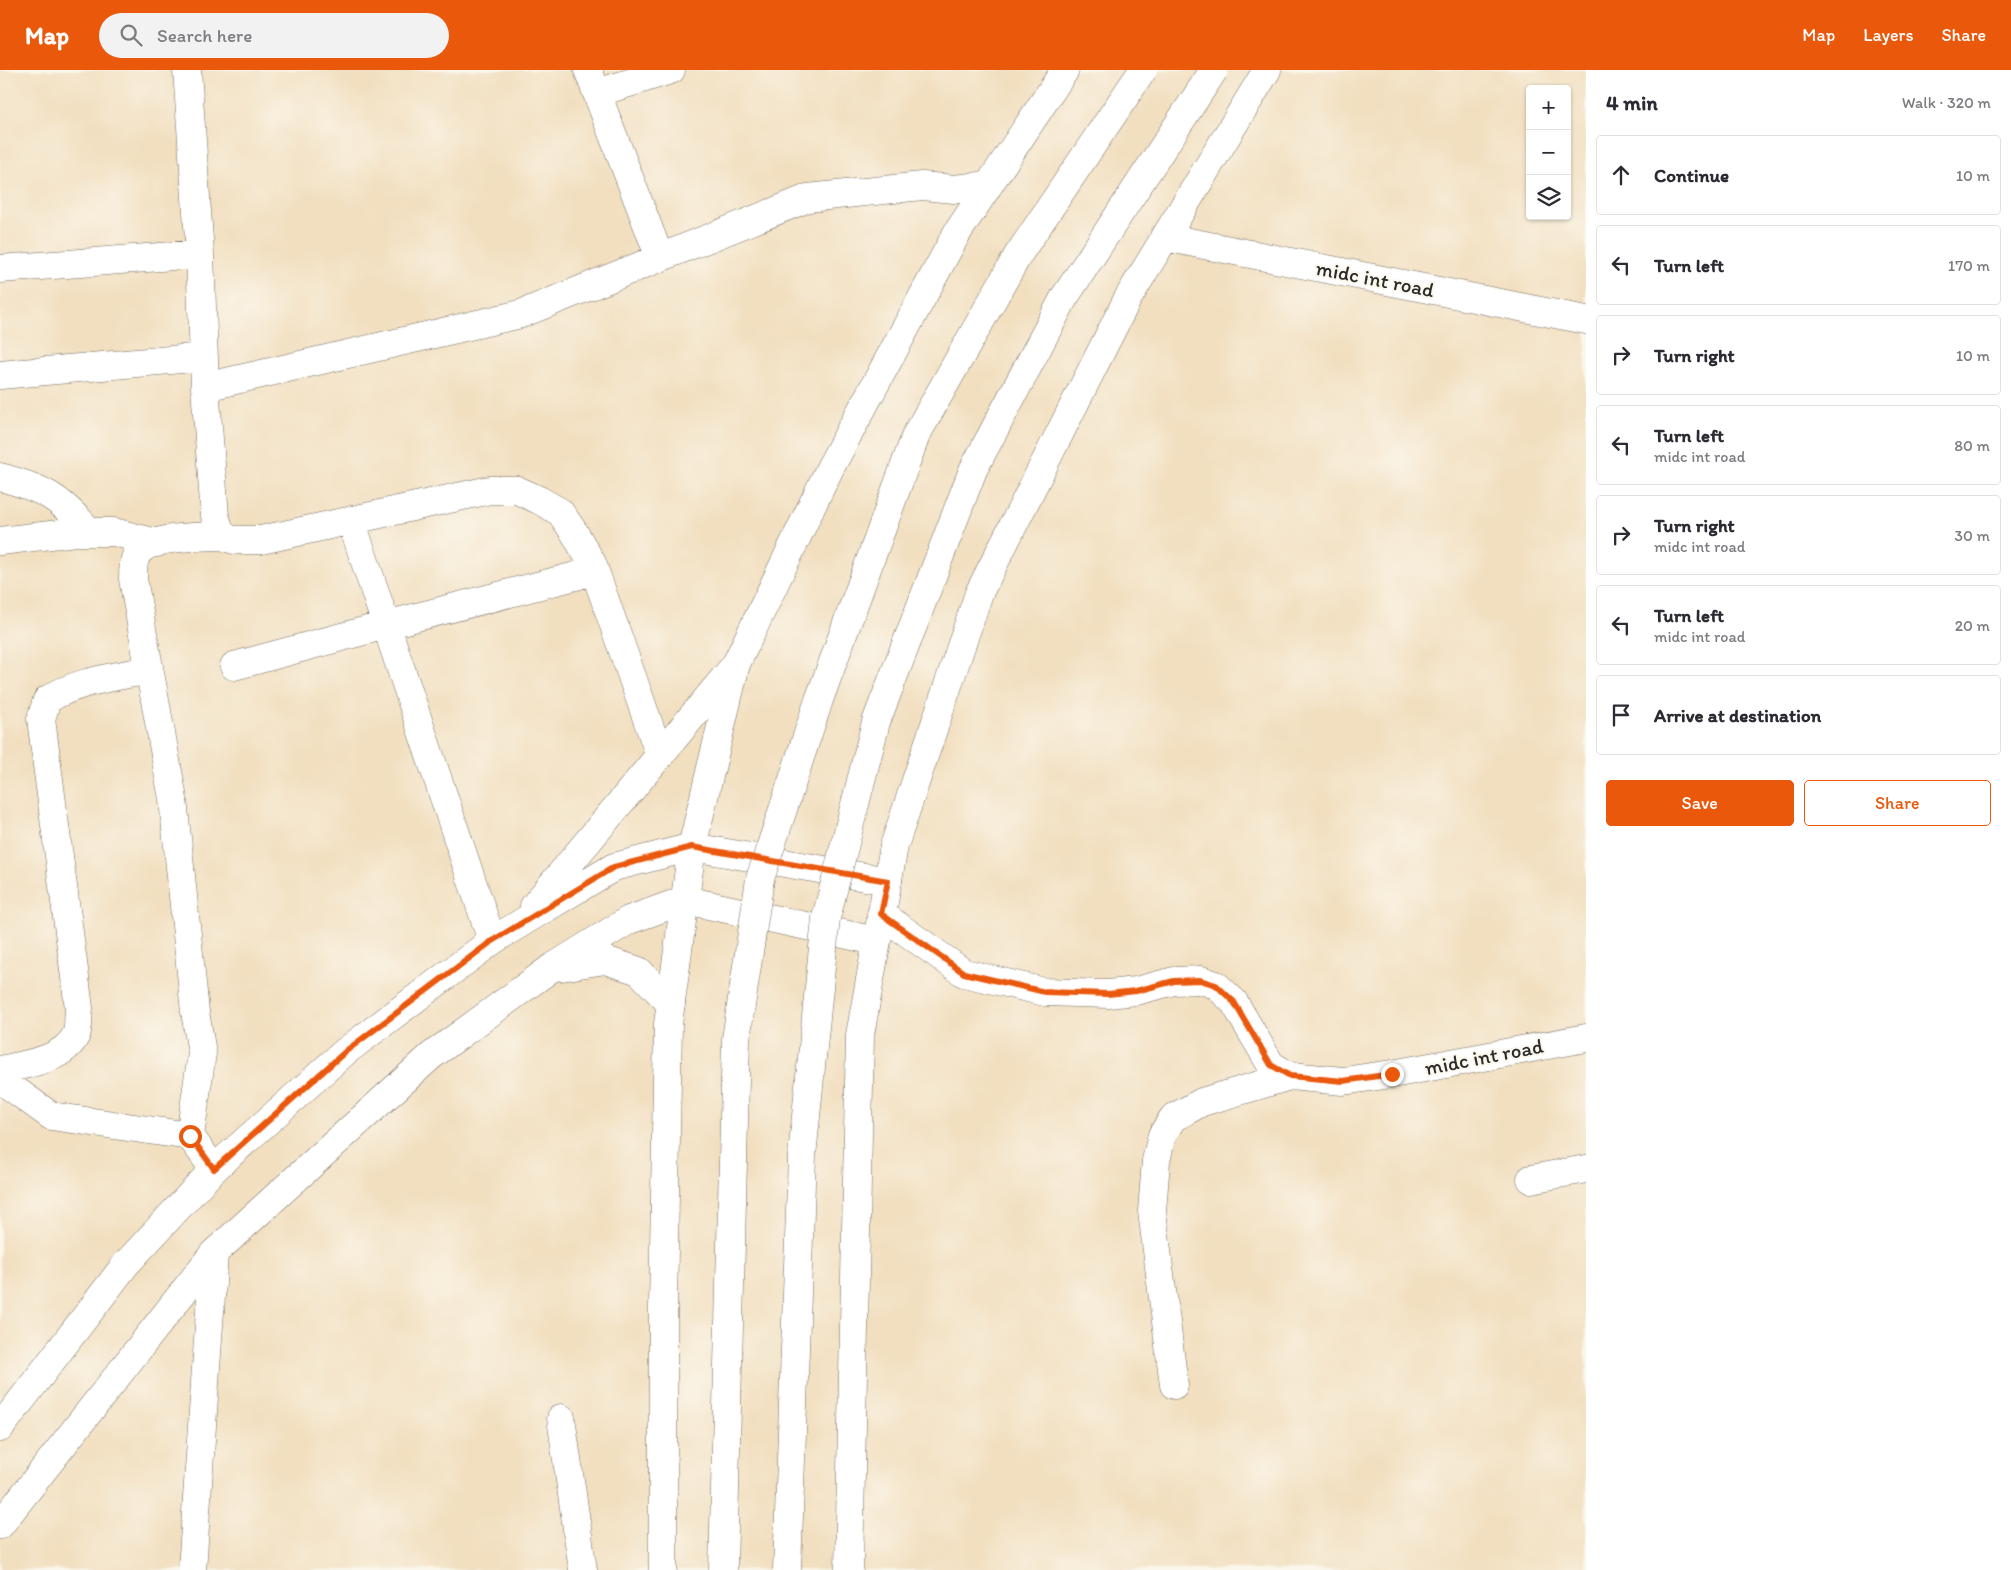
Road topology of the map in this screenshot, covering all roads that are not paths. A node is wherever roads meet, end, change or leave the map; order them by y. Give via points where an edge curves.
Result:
1 (187, 70) edge
2 (671, 70) edge
3 (1065, 70) edge
4 (1144, 70) edge
5 (1214, 70) edge
6 (1267, 70) edge
7 (592, 81) edge
8 (989, 185) junction
9 (1164, 237) junction
10 (200, 254) junction
11 (660, 258) junction
12 (0, 269) edge
13 (1586, 320) edge
14 (204, 357) junction
15 (0, 375) edge
16 (205, 387) junction
17 (0, 477) edge
18 (352, 520) junction
19 (90, 532) junction
20 (222, 536) junction
21 (0, 540) edge
22 (157, 542) junction
23 (595, 571) junction
24 (386, 625) junction
25 (736, 664) junction
26 (234, 666) dead end
27 (149, 670) junction
28 (660, 756) junction
29 (692, 847) junction
30 (888, 881) junction
31 (685, 900) junction
32 (881, 914) junction
33 (521, 923) junction
34 (492, 941) junction
35 (876, 941) junction
36 (550, 969) junction
37 (671, 1004) junction
38 (1586, 1038) edge
39 (0, 1070) edge
40 (1290, 1076) junction
41 (0, 1079) edge
42 (190, 1136) junction
43 (214, 1169) junction
44 (1586, 1169) edge
45 (1531, 1179) dead end
46 (214, 1253) junction
47 (1174, 1385) dead end
48 (561, 1418) dead end
49 (0, 1428) edge
50 (0, 1525) edge
51 (192, 1570) edge
52 (583, 1570) edge
53 (664, 1570) edge
54 (723, 1570) edge
55 (787, 1570) edge
56 (849, 1570) edge

1 - 10 main road
2 - 7 main road
3 - 8 main road
4 - 54 main road, bridge via 1018,255 916,435 818,700 760,879 736,1038
5 - 55 main road, bridge via 1064,298 973,470 876,722 826,918 802,1156
6 - 9 main road
7 - 11 main road
8 - 11 main road via 954,189 922,186 808,198
8 - 25 main road via 957,233 830,468
9 - 13 main road, midc int road
9 - 30 main road via 1128,298 979,593 894,846
10 - 12 main road
10 - 14 main road
11 - 16 main road via 521,314
14 - 15 main road
14 - 16 main road
16 - 20 main road via 215,516
17 - 19 main road via 49,494 72,511
18 - 20 main road via 261,540 234,540
18 - 23 main road via 490,490 518,490 560,512
18 - 24 main road
19 - 21 main road
19 - 22 main road via 114,532
20 - 22 main road
22 - 27 main road via 144,547 136,555 133,579
23 - 24 main road
23 - 28 main road
24 - 26 main road
24 - 34 main road
25 - 28 main road
25 - 29 main road
27 - 39 main road via 80,685 47,700 41,719 79,1008 76,1035 64,1050 48,1058
27 - 42 main road via 173,799 202,1053
28 - 33 main road
29 - 30 main road
29 - 31 main road
29 - 33 main road via 614,867
30 - 32 main road
31 - 35 main road
31 - 36 main road via 629,920
31 - 37 main road
32 - 35 main road
32 - 40 main road, midc int road via 964,973 1045,992 1108,994 1174,981 1200,980 1216,985 1234,1002 1271,1065
33 - 34 main road
34 - 43 main road via 346,1051
35 - 56 main road via 860,1035
36 - 37 main road via 605,960 639,971
36 - 46 main road via 431,1056
37 - 53 main road via 663,1307
38 - 40 main road, midc int road via 1343,1081
40 - 47 main road via 1202,1102 1173,1118 1162,1135 1156,1161 1152,1211
41 - 42 main road via 51,1116
42 - 43 main road
43 - 49 main road via 126,1264
44 - 45 main road
46 - 50 main road
46 - 51 main road
48 - 52 main road

